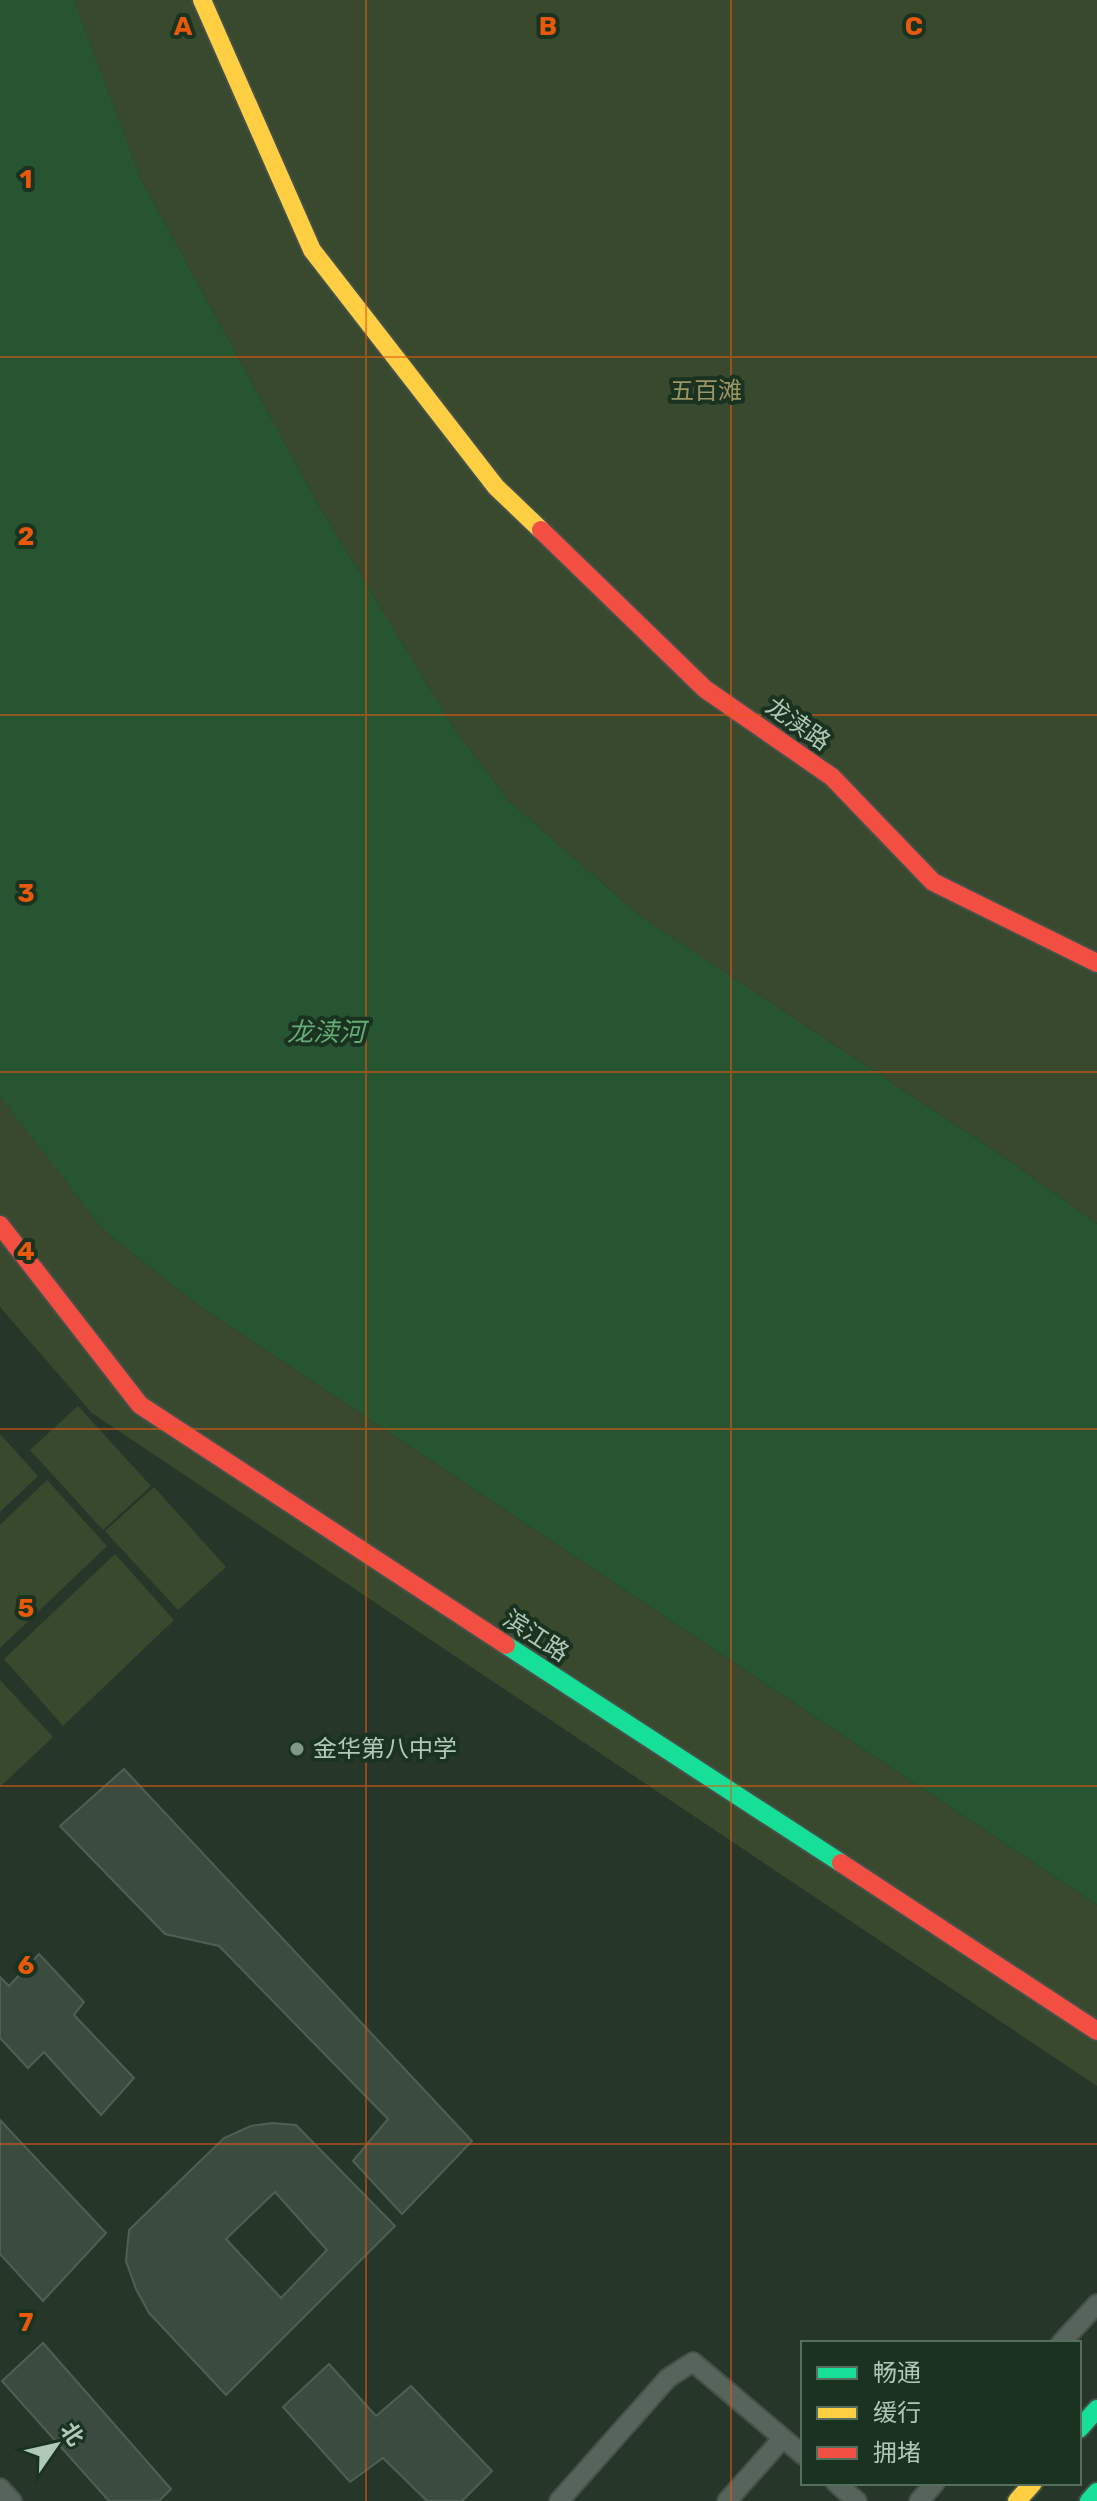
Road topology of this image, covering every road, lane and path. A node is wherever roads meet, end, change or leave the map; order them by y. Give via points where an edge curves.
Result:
1 (202, 0) edge
2 (1097, 963) edge
3 (0, 1225) edge
4 (1097, 2031) edge
5 (1097, 2304) edge
6 (1063, 2341) edge
7 (1097, 2409) edge
8 (1081, 2427) edge
9 (783, 2438) junction
10 (801, 2453) edge
11 (838, 2485) edge
12 (933, 2485) edge
13 (1031, 2485) edge
14 (0, 2488) edge
15 (1097, 2492) edge
16 (12, 2501) edge
17 (559, 2501) edge
18 (727, 2501) edge
19 (857, 2501) edge
20 (919, 2501) edge
21 (1017, 2501) edge
22 (1089, 2501) edge

1 - 2 street, 龙渎路 via 312,250 496,487 705,689 832,777 933,882
3 - 4 street, 滨江路 via 140,1405
5 - 6 lane
7 - 8 street
9 - 10 lane
9 - 17 lane via 693,2362 668,2378
9 - 18 lane
11 - 19 lane
12 - 20 lane
13 - 21 street
14 - 16 lane
15 - 22 street

